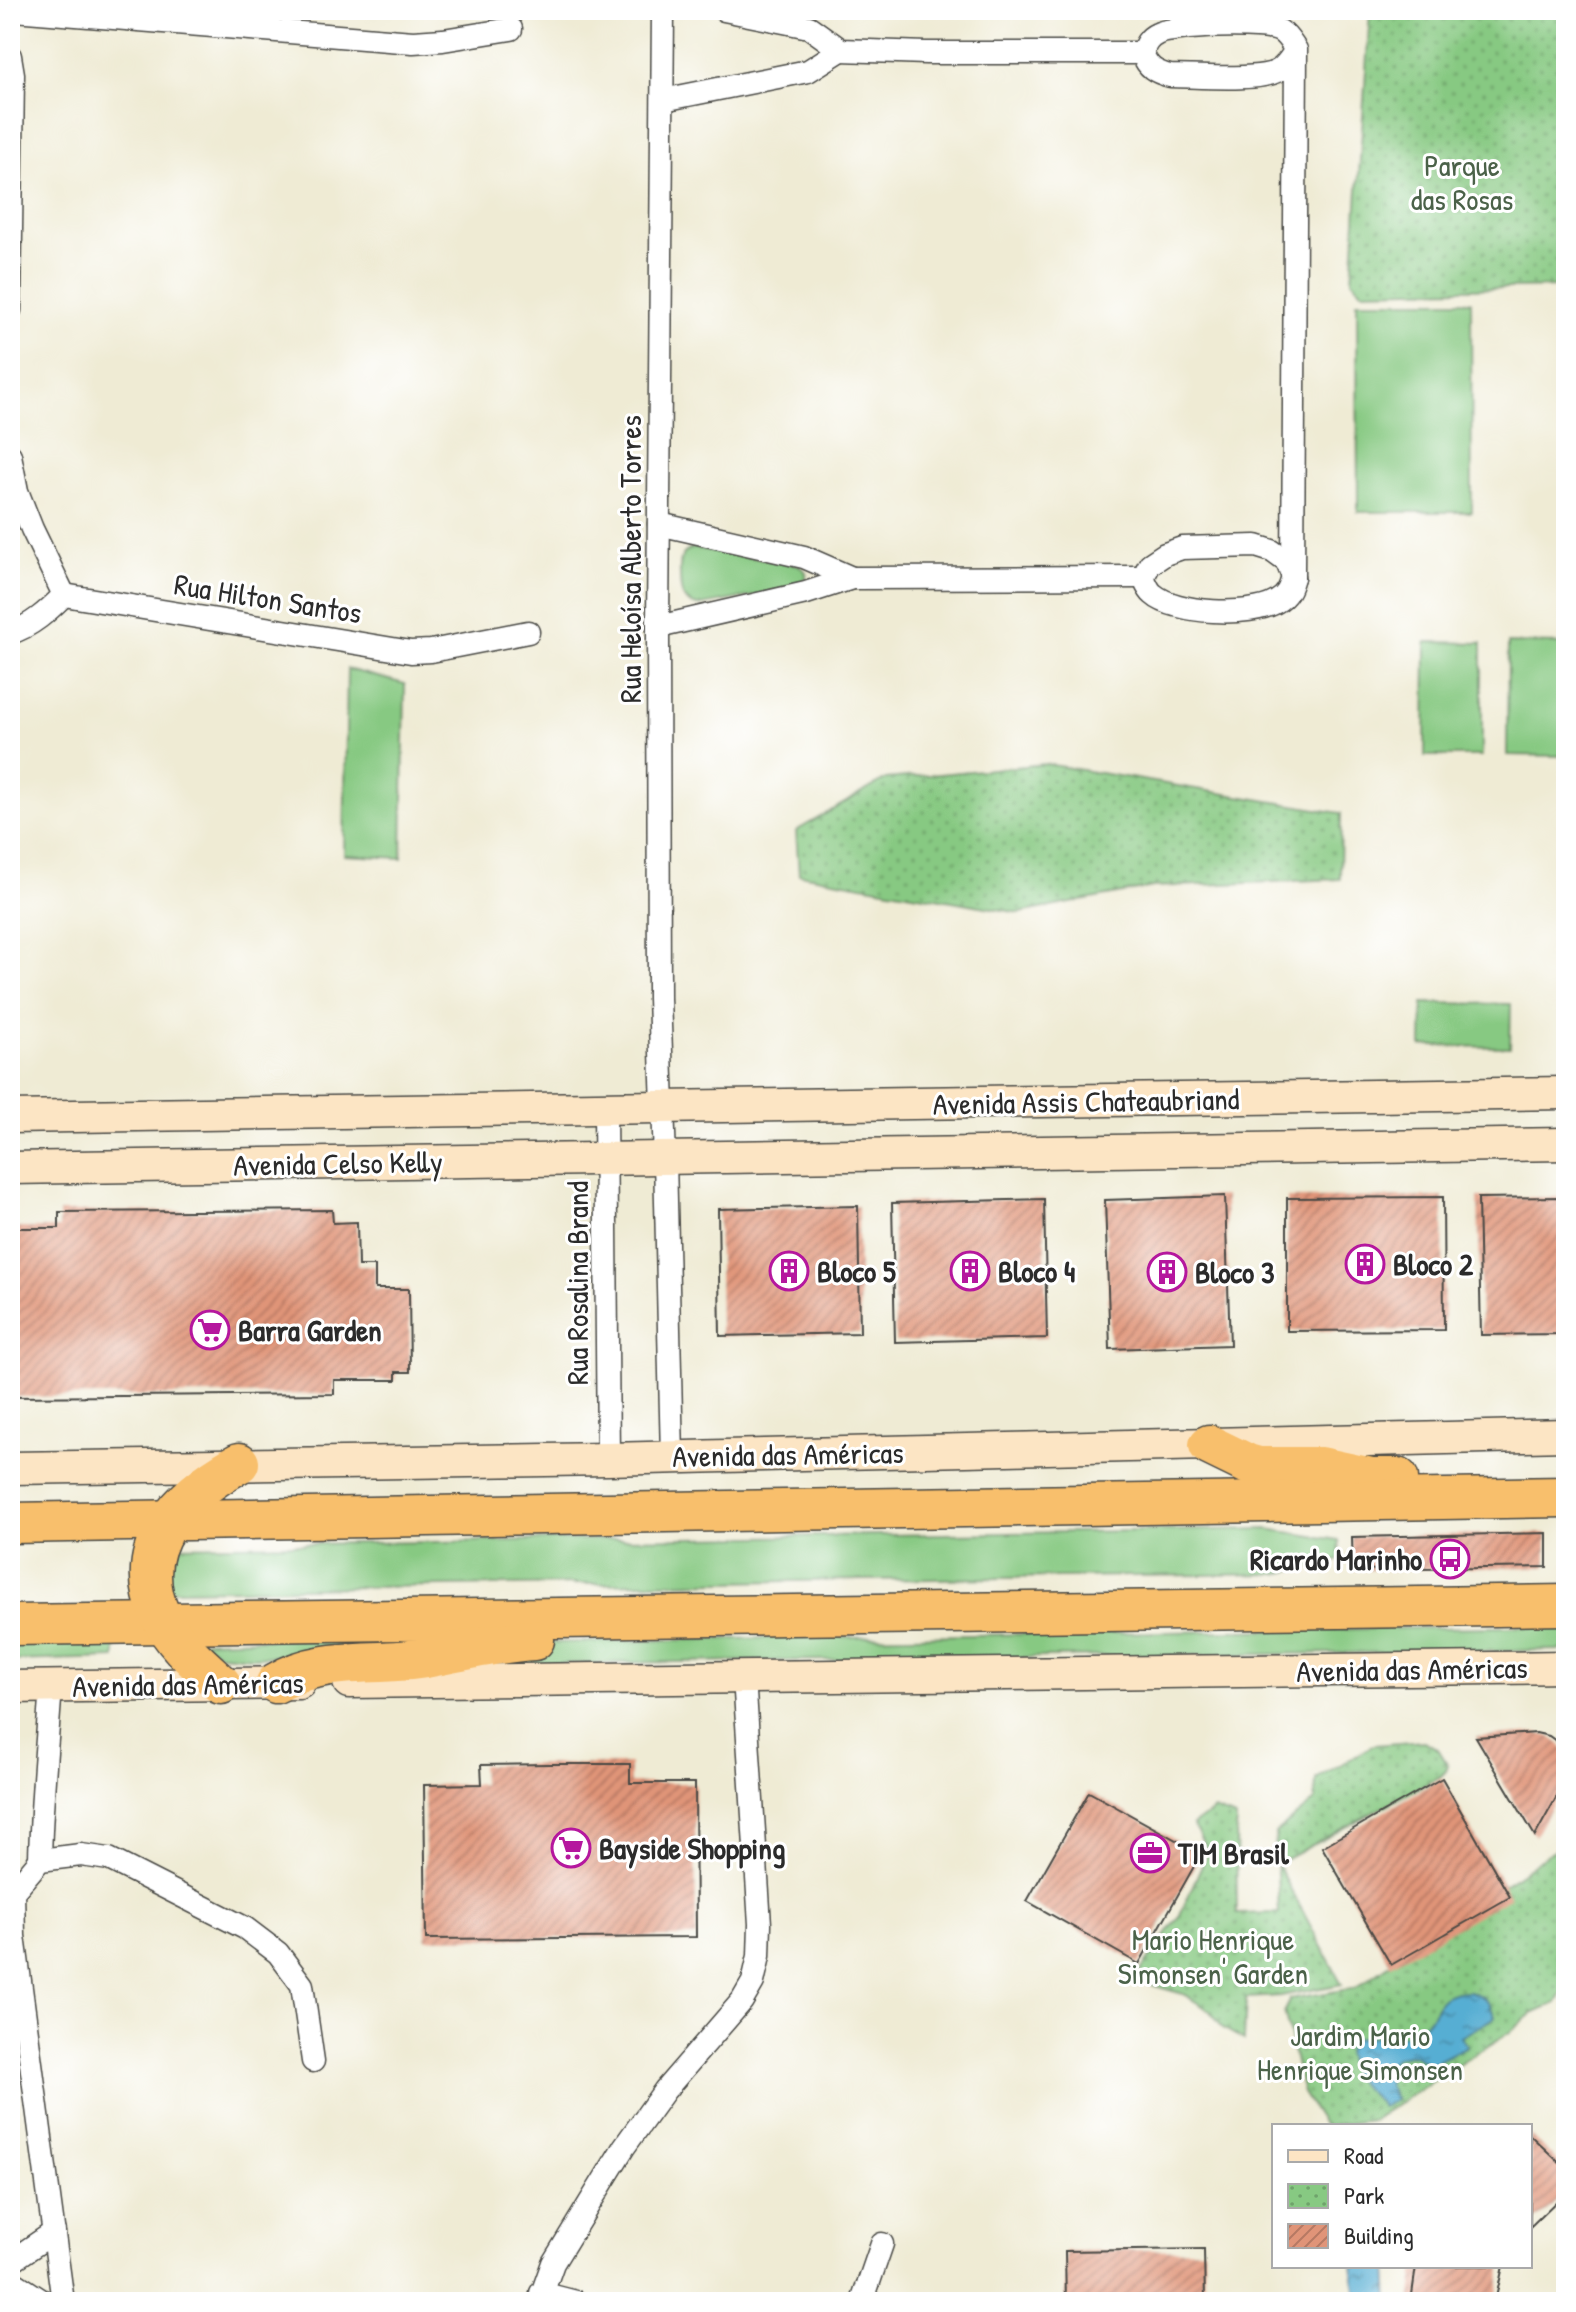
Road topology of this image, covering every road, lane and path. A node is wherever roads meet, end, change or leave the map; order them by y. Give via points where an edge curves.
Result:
1 (14, 10) edge
2 (663, 10) edge
3 (724, 10) edge
4 (511, 29) dead end
5 (841, 50) junction
6 (1296, 50) junction
7 (1142, 53) junction
8 (10, 56) edge
9 (663, 100) junction
10 (10, 310) edge
11 (10, 455) edge
12 (659, 524) junction
13 (1143, 577) junction
14 (1293, 577) junction
15 (852, 578) junction
16 (64, 595) junction
17 (658, 627) junction
18 (528, 632) dead end
19 (10, 633) edge
20 (1566, 1093) edge
21 (837, 1106) junction
22 (605, 1108) junction
23 (663, 1108) junction
24 (204, 1113) junction
25 (124, 1115) junction
26 (10, 1117) edge
27 (1566, 1144) edge
28 (837, 1156) junction
29 (606, 1159) junction
30 (665, 1159) junction
31 (205, 1165) junction
32 (125, 1166) junction
33 (10, 1168) edge
34 (1566, 1435) edge
35 (1209, 1445) junction
36 (672, 1457) junction
37 (608, 1459) junction
38 (239, 1463) junction
39 (10, 1468) edge
40 (1566, 1497) edge
41 (1458, 1498) junction
42 (170, 1520) junction
43 (10, 1523) edge
44 (1566, 1605) edge
45 (662, 1616) junction
46 (164, 1622) junction
47 (10, 1625) edge
48 (1566, 1667) edge
49 (744, 1677) junction
50 (276, 1683) junction
51 (221, 1684) junction
52 (51, 1686) junction
53 (10, 1687) edge
54 (40, 1860) junction
55 (12, 1892) edge
56 (12, 1936) edge
57 (313, 2061) dead end
58 (54, 2232) junction
59 (882, 2244) dead end
60 (10, 2262) edge
61 (10, 2280) edge
62 (540, 2298) edge
63 (44, 2302) edge
64 (63, 2302) edge
65 (576, 2302) edge
66 (862, 2302) edge

1 - 4 street via 413,42
2 - 9 street, Rua Heloísa Alberto Torres
3 - 5 street via 809,27
5 - 7 street
5 - 9 street via 808,71
6 - 7 street via 1278,30 1261,27 1170,28 1154,35
6 - 7 street via 1277,72 1260,76 1170,76 1156,72
6 - 14 street
8 - 10 street
9 - 12 street, Rua Heloísa Alberto Torres
11 - 16 street via 17,491
12 - 15 street via 804,557
12 - 17 street, Rua Heloísa Alberto Torres
13 - 14 street via 1150,564 1182,548 1256,546 1287,562
13 - 14 street via 1151,592 1189,610 1255,611 1277,602 1289,591
13 - 15 street
15 - 17 street
16 - 18 street, Rua Hilton Santos via 411,652
16 - 19 street via 44,615
17 - 23 street, Rua Heloísa Alberto Torres
20 - 21 street, Avenida Assis Chateaubriand
21 - 23 street, Avenida Assis Chateaubriand
21 - 28 street via 822,1116 817,1129 821,1142
22 - 23 street, Avenida Assis Chateaubriand
22 - 24 street, Avenida Celso Kelly
22 - 29 street, Rua Rosalina Brand
23 - 30 street
24 - 25 street, Avenida Celso Kelly
24 - 31 street via 189,1125 185,1141 190,1154
25 - 26 street, Avenida Celso Kelly
25 - 32 street via 141,1140 137,1155
27 - 28 street, Avenida Assis Chateaubriand
28 - 30 street, Avenida Assis Chateaubriand
29 - 30 street, Avenida Celso Kelly
29 - 31 street, Avenida Celso Kelly
29 - 37 street, Rua Rosalina Brand
30 - 36 street
31 - 32 street, Avenida Celso Kelly
32 - 33 street, Avenida Celso Kelly
34 - 35 street, Avenida das Américas
35 - 36 street, Avenida das Américas
35 - 41 highway via 1259,1467 1321,1467 1372,1478 1409,1479
36 - 37 street, Avenida das Américas
37 - 38 street, Avenida das Américas
38 - 39 street, Avenida das Américas
38 - 42 highway via 210,1479
40 - 41 highway, Avenida das Américas
41 - 42 highway, Avenida das Américas
42 - 43 highway, Avenida das Américas
42 - 46 highway via 157,1542 151,1569
44 - 45 highway, Avenida das Américas
45 - 46 highway, Avenida das Américas
45 - 50 highway via 640,1628 593,1636 309,1668
46 - 47 highway, Avenida das Américas
46 - 51 highway
48 - 49 street, Avenida das Américas
49 - 50 street, Avenida das Américas
49 - 62 street via 760,1924 753,1982 624,2147 553,2263
50 - 51 street, Avenida das Américas
51 - 52 street, Avenida das Américas
52 - 53 street, Avenida das Américas
52 - 54 street
54 - 55 street
54 - 57 street via 81,1855 109,1859 245,1928 278,1953 302,1985
55 - 56 street
56 - 58 street
58 - 60 street
58 - 64 street
59 - 66 street
61 - 63 street
62 - 65 street

